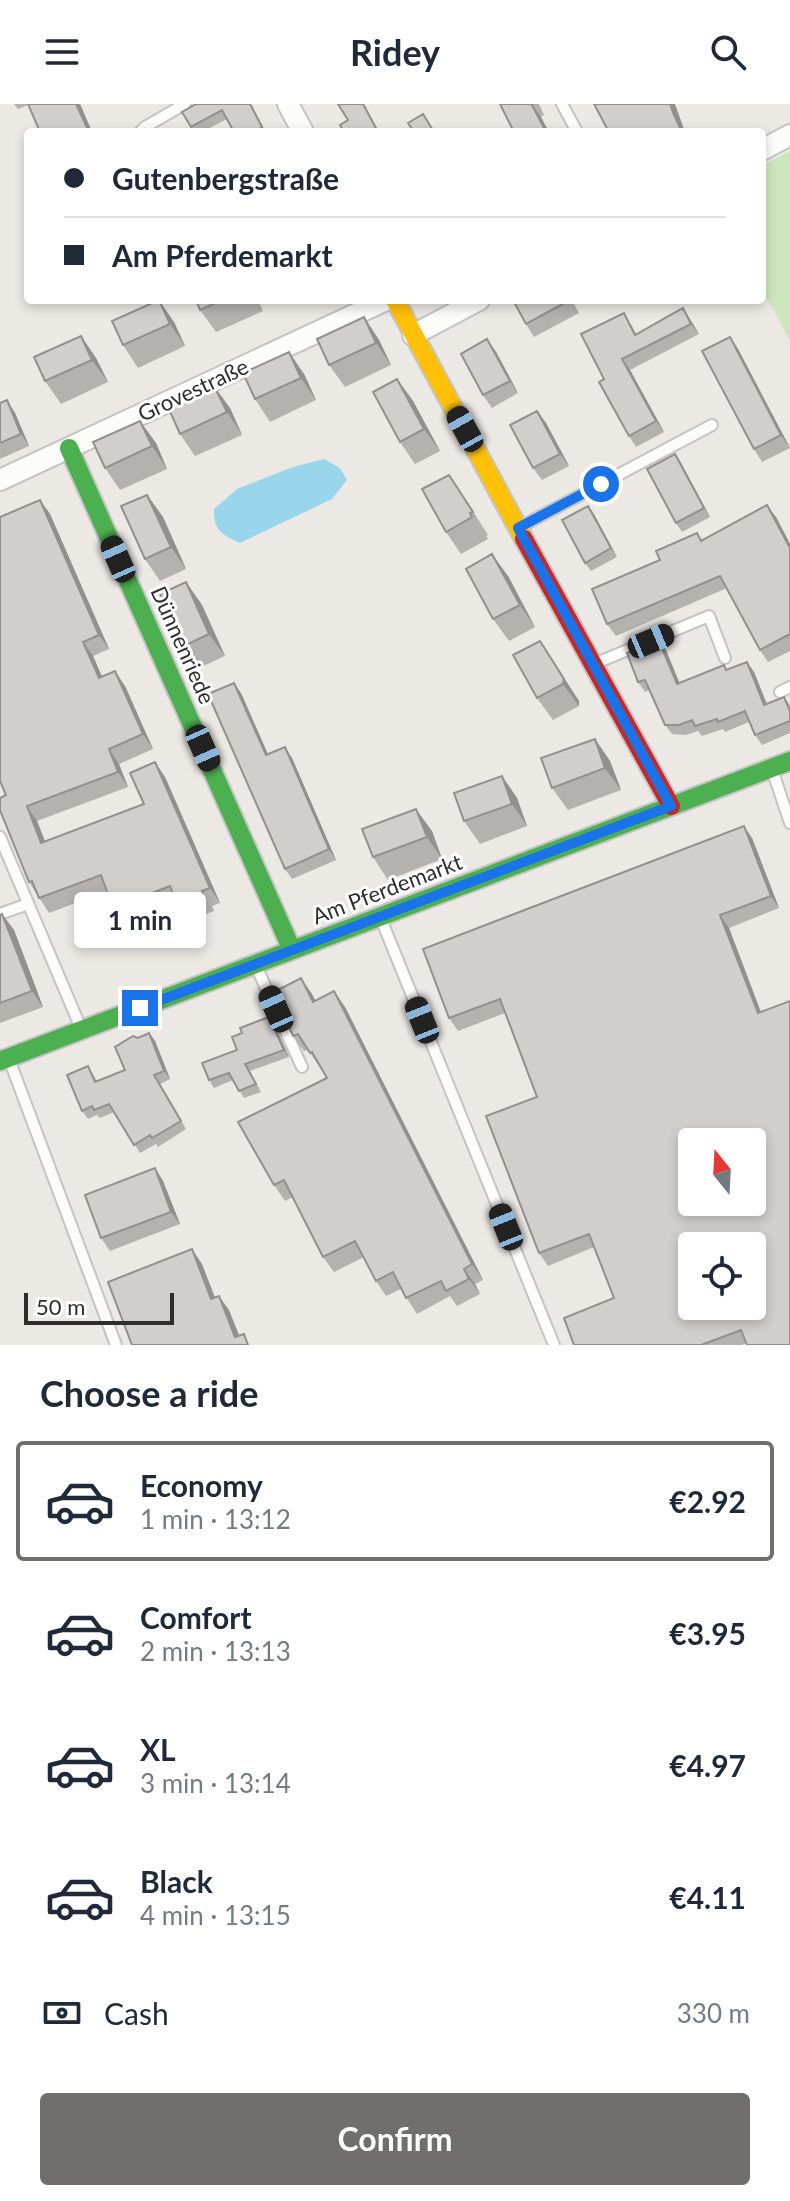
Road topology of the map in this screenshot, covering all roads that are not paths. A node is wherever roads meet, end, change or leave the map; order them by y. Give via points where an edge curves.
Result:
1 (185, 104) edge
2 (288, 104) edge
3 (562, 104) edge
4 (144, 128) edge
5 (301, 128) edge
6 (575, 128) edge
7 (790, 135) edge
8 (766, 148) edge
9 (377, 304) edge
10 (397, 304) edge
11 (471, 304) edge
12 (413, 335) junction
13 (712, 425) dead end
14 (69, 448) junction
15 (0, 480) edge
16 (518, 528) junction
17 (725, 658) dead end
18 (592, 665) junction
19 (790, 761) edge
20 (771, 768) junction
21 (671, 806) junction
22 (790, 823) edge
23 (0, 837) edge
24 (28, 904) junction
25 (0, 914) edge
26 (380, 917) junction
27 (292, 950) junction
28 (256, 964) junction
29 (82, 1030) junction
30 (4, 1059) edge
31 (302, 1067) dead end
32 (111, 1288) edge
33 (96, 1294) junction
34 (116, 1345) edge
35 (554, 1345) edge

1 - 4 lane
2 - 5 street
3 - 6 lane
7 - 8 street
9 - 14 street, Grovestraße
10 - 12 street
11 - 12 street
12 - 16 street
13 - 16 lane
14 - 15 street, Grovestraße
14 - 27 street, Dünnenriede
16 - 18 street
17 - 18 lane via 709,616
18 - 21 street
19 - 20 street, Am Pferdemarkt
20 - 21 street, Am Pferdemarkt
20 - 22 lane
21 - 26 street, Am Pferdemarkt
23 - 24 lane
24 - 25 lane
24 - 29 lane
26 - 27 street, Am Pferdemarkt
26 - 35 lane
27 - 28 street, Am Pferdemarkt
28 - 29 street, Am Pferdemarkt
28 - 31 lane
29 - 30 street, Am Pferdemarkt
30 - 33 lane
32 - 33 lane
33 - 34 lane

